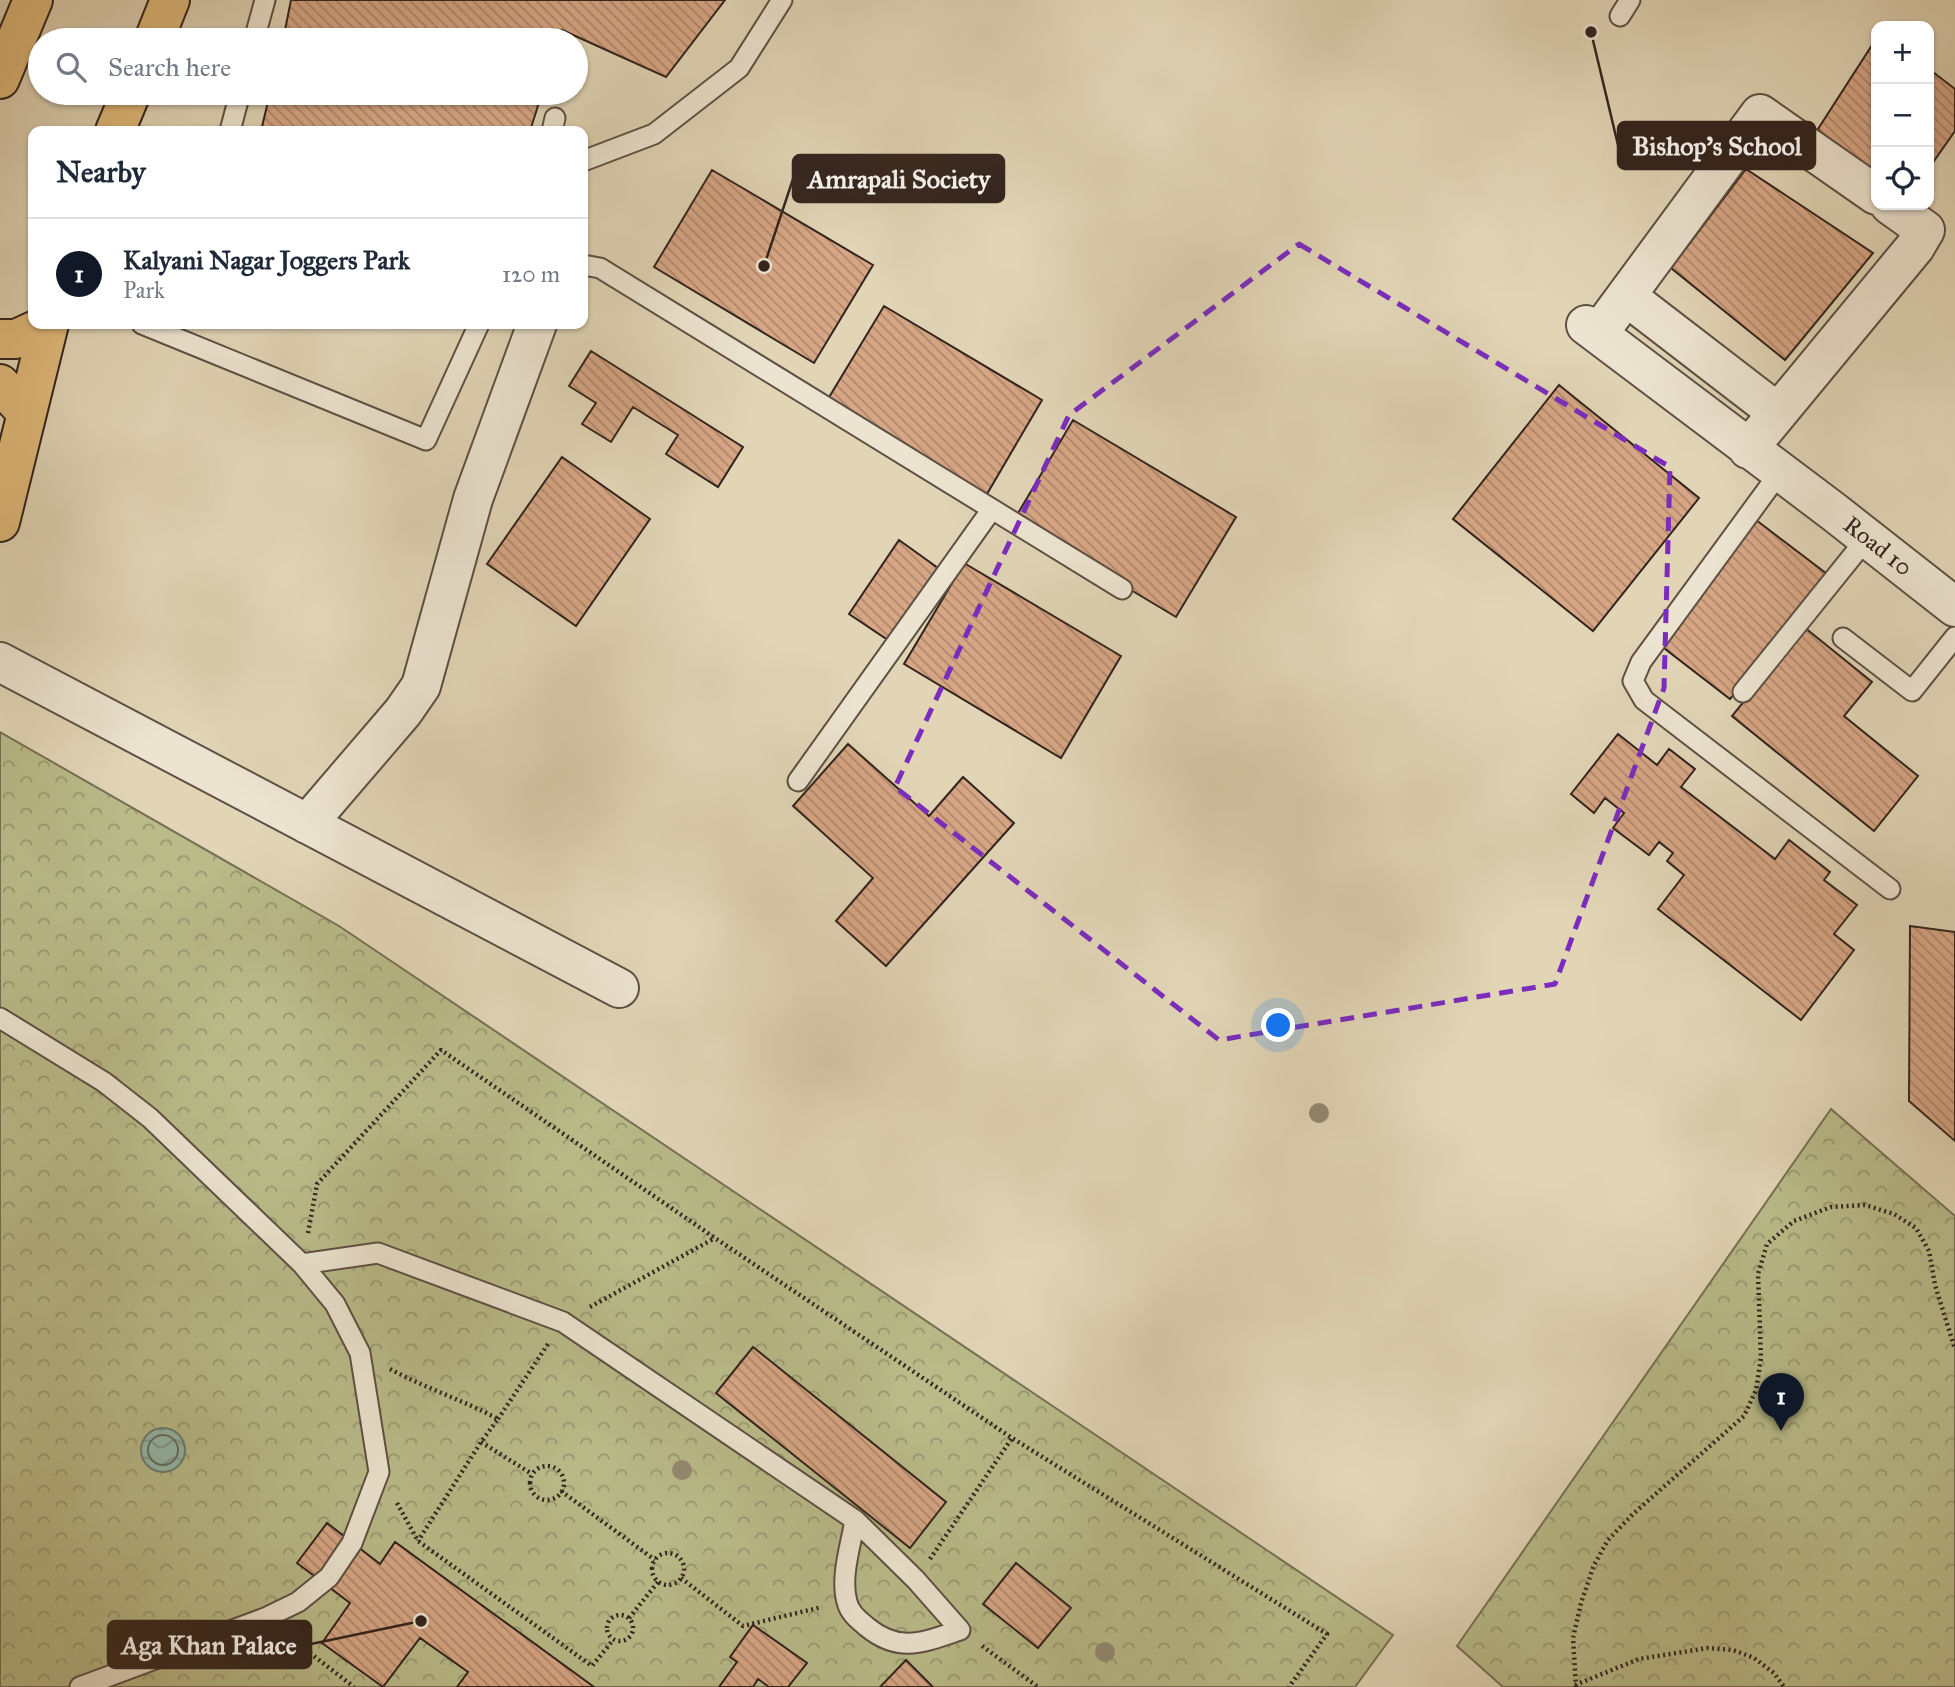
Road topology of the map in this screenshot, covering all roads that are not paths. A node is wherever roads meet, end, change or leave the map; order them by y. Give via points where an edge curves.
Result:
1 (33, 0) edge
2 (170, 0) edge
3 (265, 0) edge
4 (782, 0) edge
5 (159, 28) edge
6 (257, 28) edge
7 (0, 79) edge
8 (126, 105) edge
9 (237, 105) edge
10 (117, 126) edge
11 (231, 126) edge
12 (588, 159) edge
13 (1871, 192) edge
14 (1897, 210) edge
15 (588, 266) edge
16 (1626, 296) junction
17 (38, 329) edge
18 (48, 329) edge
19 (477, 329) edge
20 (535, 329) edge
21 (178, 330) edge
22 (0, 339) edge
23 (0, 384) edge
24 (27, 413) junction
25 (1778, 413) junction
26 (1748, 449) junction
27 (1780, 472) junction
28 (992, 509) junction
29 (0, 522) edge
30 (1867, 538) junction
31 (1122, 589) dead end
32 (1955, 607) edge
33 (1955, 637) edge
34 (1843, 638) dead end
35 (0, 662) edge
36 (1743, 692) dead end
37 (798, 781) dead end
38 (307, 824) junction
39 (1890, 889) dead end
40 (619, 988) dead end
41 (0, 1018) edge
42 (302, 1264) junction
43 (855, 1520) junction
44 (80, 1687) edge

1 - 7 highway
2 - 5 highway
3 - 6 lane
4 - 12 lane via 739,68 654,134
8 - 10 highway
9 - 11 lane
13 - 16 street via 1760,114
14 - 25 street via 1925,230
15 - 28 lane via 600,268
16 - 25 street
16 - 26 street, Road 10 via 1592,329
17 - 22 highway via 16,339
18 - 24 highway
19 - 21 lane via 425,440
20 - 38 street via 473,499 421,687
23 - 24 highway
24 - 29 highway
25 - 26 street
26 - 27 street, Road 10
27 - 30 street, Road 10
27 - 39 lane via 1641,662 1633,681 1644,700
28 - 31 lane
28 - 37 lane
30 - 32 street, Road 10
30 - 36 lane
33 - 34 lane via 1912,691
35 - 38 street
38 - 40 street
41 - 42 lane via 104,1082 150,1118
42 - 43 lane via 378,1253 563,1322
42 - 44 lane via 335,1304 360,1353 379,1472 357,1533 330,1577 298,1602
43 - 43 lane via 916,1580 960,1630 921,1643 897,1644 854,1617 847,1602 846,1576

